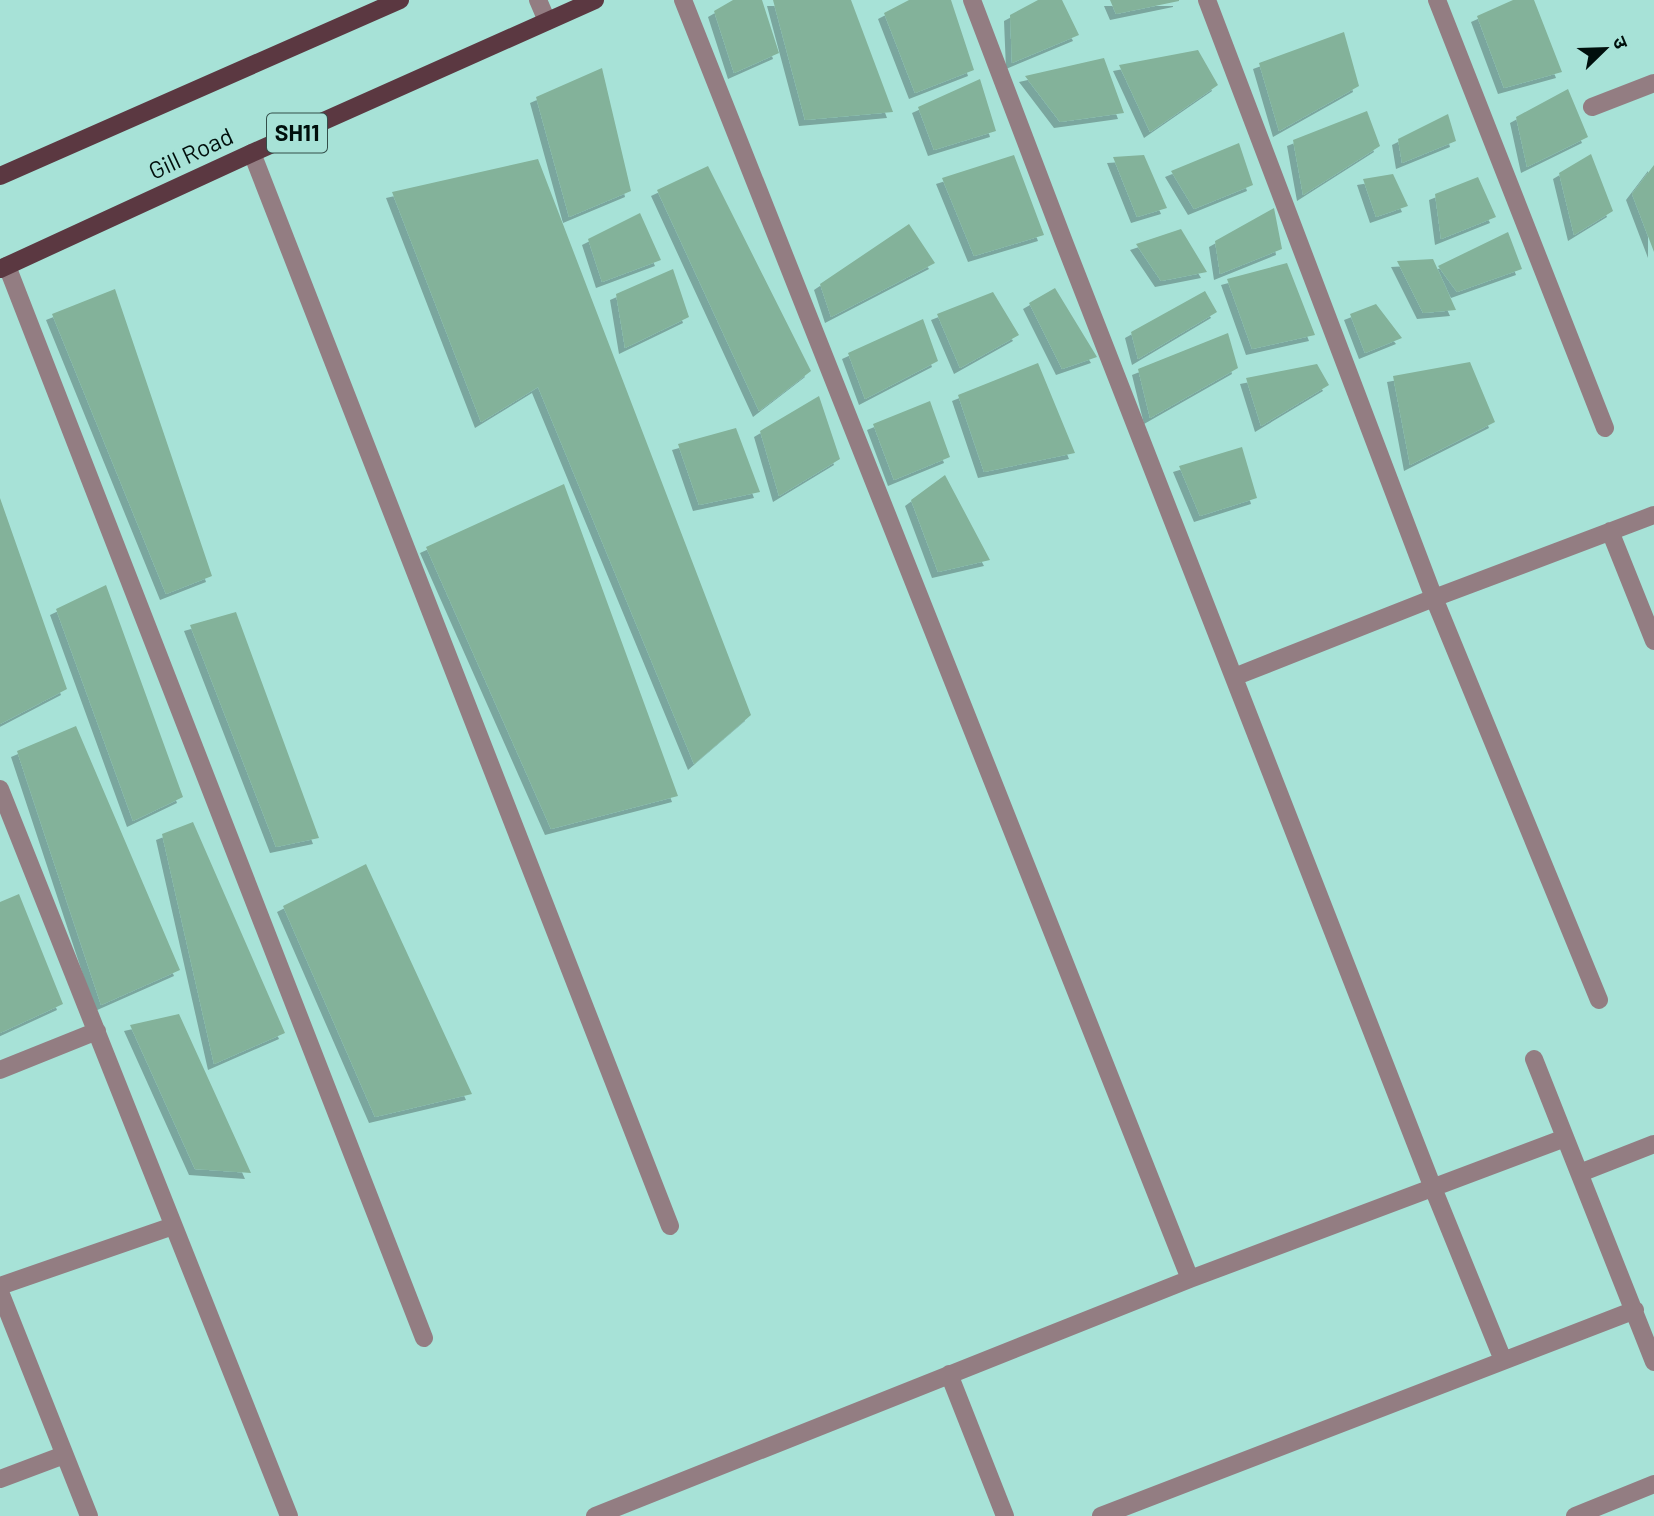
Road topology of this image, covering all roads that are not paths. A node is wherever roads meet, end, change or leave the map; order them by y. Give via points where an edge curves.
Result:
1 (400, 0) edge
2 (538, 0) edge
3 (595, 0) edge
4 (683, 0) edge
5 (972, 0) edge
6 (1207, 0) edge
7 (1437, 0) edge
8 (547, 21) junction
9 (1654, 83) edge
10 (1592, 107) dead end
11 (252, 153) junction
12 (0, 176) edge
13 (3, 268) edge
14 (1605, 428) dead end
15 (1654, 515) edge
16 (1610, 531) junction
17 (1434, 598) junction
18 (1654, 640) edge
19 (1234, 677) junction
20 (0, 789) edge
21 (1599, 1000) dead end
22 (97, 1031) junction
23 (1534, 1059) dead end
24 (0, 1070) edge
25 (1565, 1138) junction
26 (1654, 1144) edge
27 (1580, 1173) junction
28 (1433, 1188) junction
29 (173, 1226) junction
30 (670, 1226) dead end
31 (1190, 1279) junction
32 (0, 1286) edge
33 (0, 1292) edge
34 (1634, 1310) junction
35 (424, 1338) dead end
36 (1503, 1360) junction
37 (1654, 1362) edge
38 (949, 1374) junction
39 (64, 1455) junction
40 (0, 1479) edge
41 (1654, 1484) edge
42 (89, 1516) edge
43 (289, 1516) edge
44 (595, 1516) edge
45 (1005, 1516) edge
46 (1101, 1516) edge
47 (1576, 1516) edge

1 - 12 main road
2 - 8 street
3 - 8 main road, Gill Road / SH11
4 - 31 street
5 - 19 street
6 - 17 street
7 - 14 street
8 - 11 main road, Gill Road / SH11
9 - 10 street
11 - 13 main road, Gill Road / SH11
11 - 30 street
13 - 35 street
15 - 16 street
16 - 17 street
16 - 18 street
17 - 19 street
17 - 21 street
19 - 28 street
20 - 22 street
22 - 24 street
22 - 29 street
23 - 25 street
25 - 27 street
25 - 28 street
26 - 27 street
27 - 34 street
28 - 31 street
28 - 36 street
29 - 32 street
29 - 43 street
31 - 38 street
33 - 39 street
34 - 36 street
34 - 37 street
36 - 46 street
38 - 44 street
38 - 45 street
39 - 40 street
39 - 42 street
41 - 47 street

